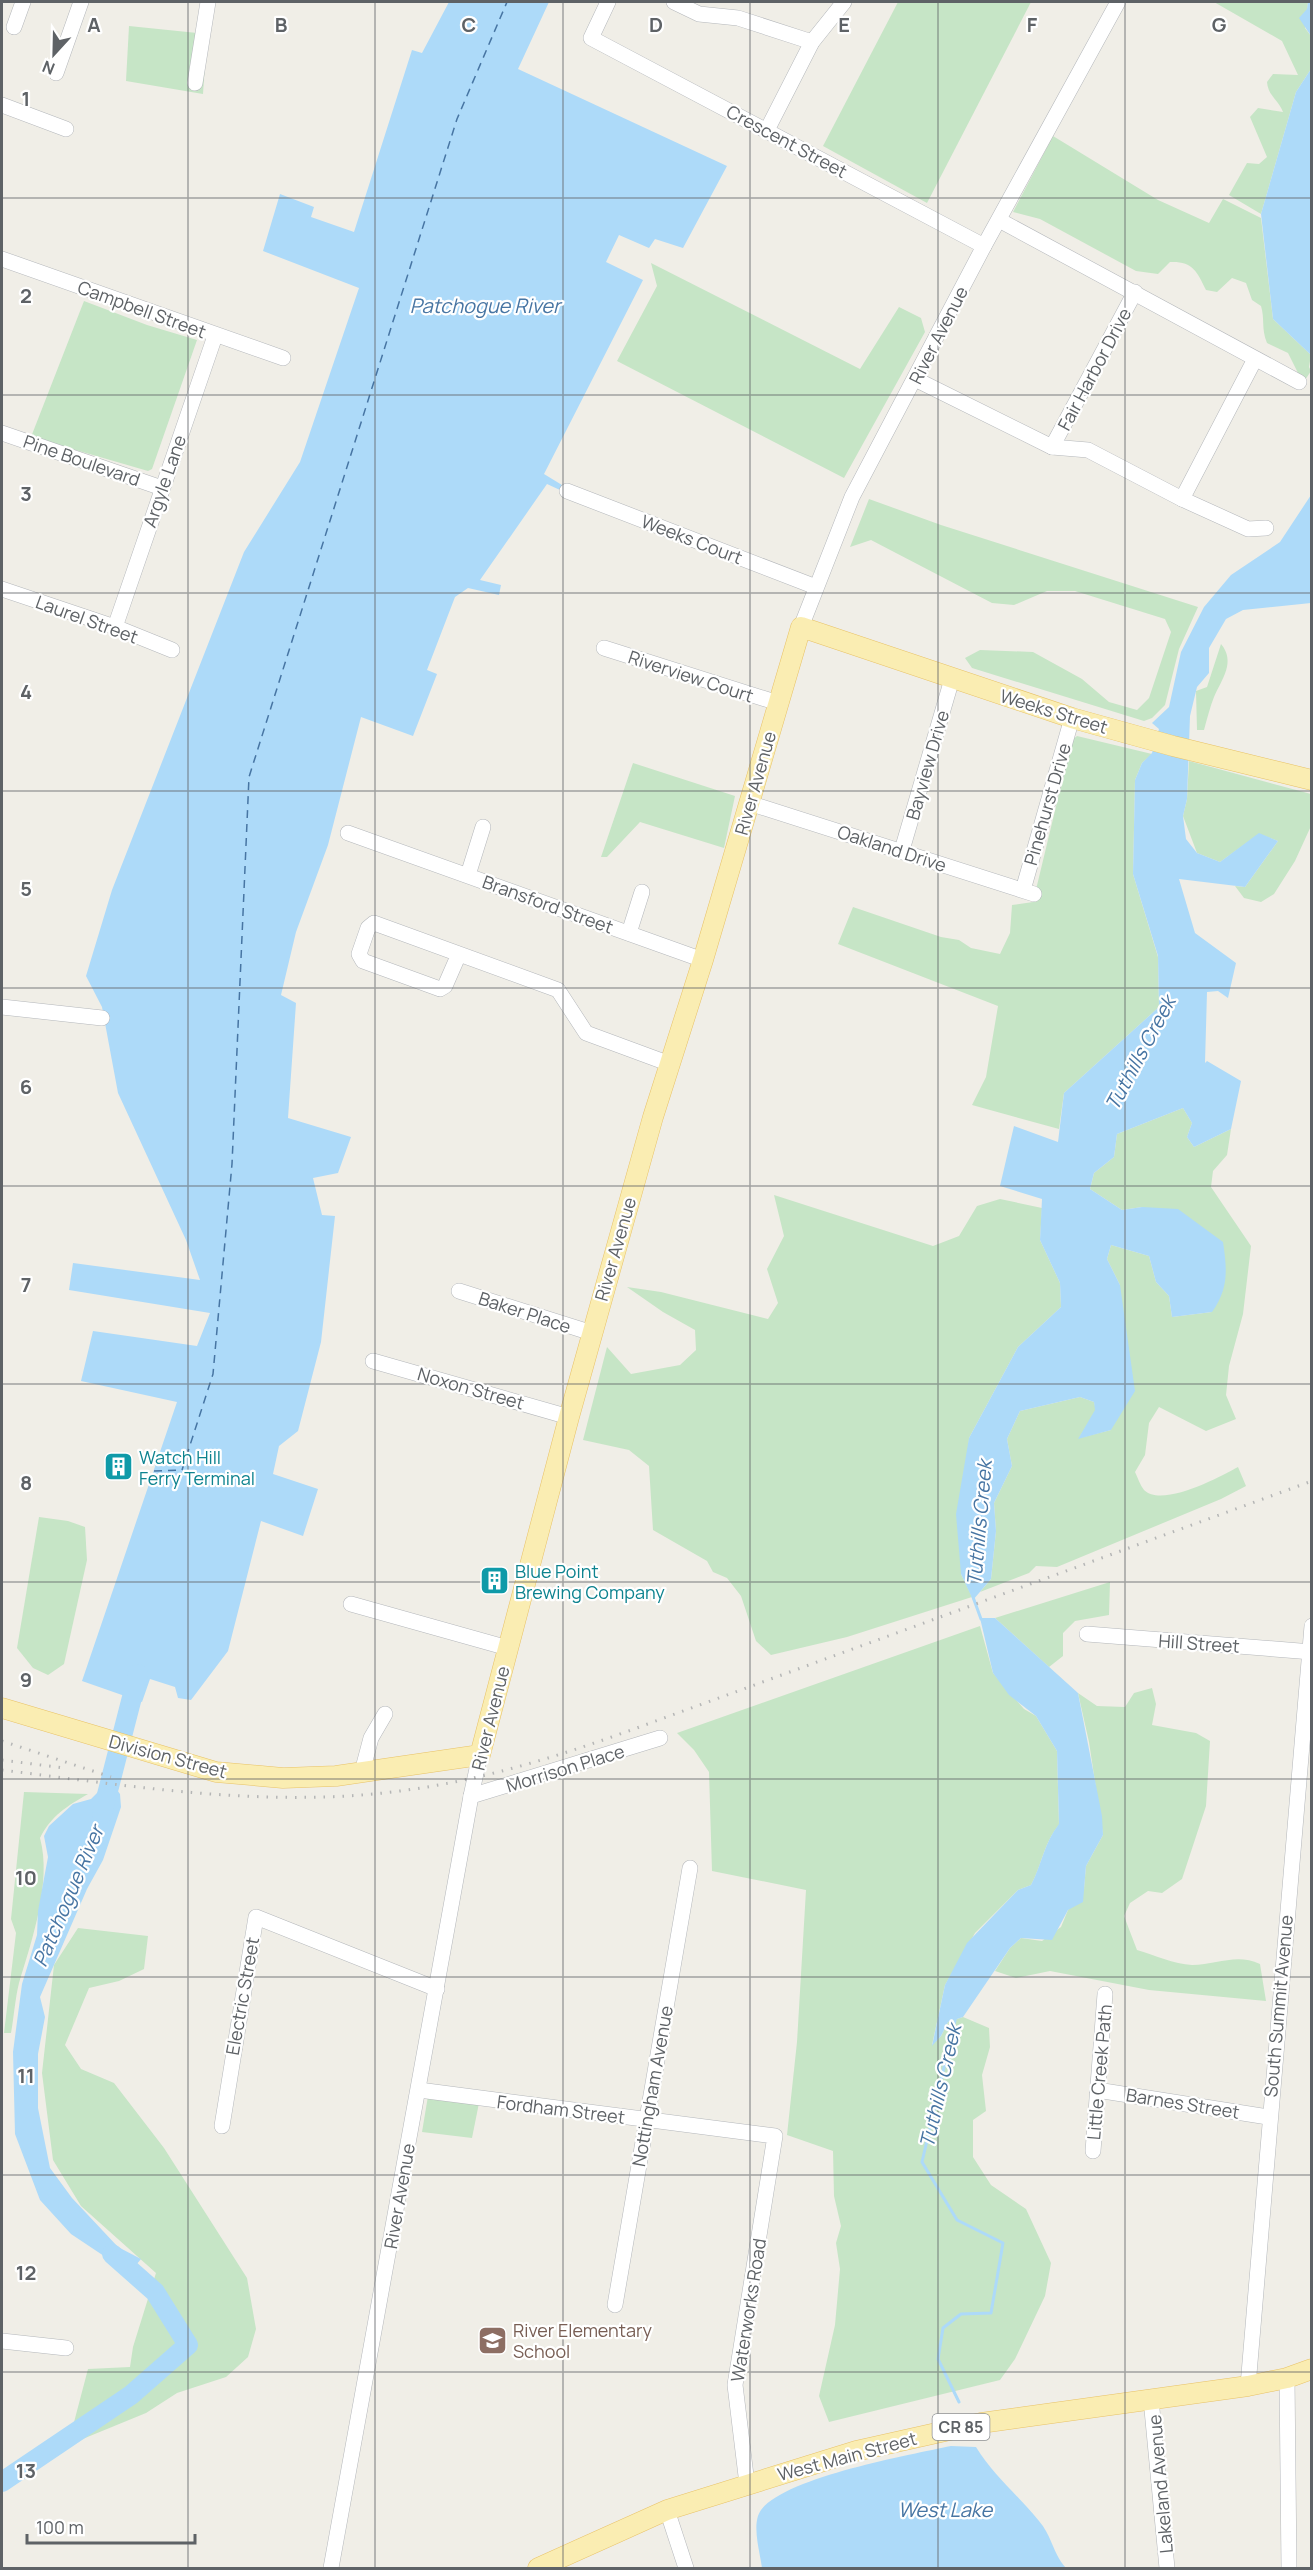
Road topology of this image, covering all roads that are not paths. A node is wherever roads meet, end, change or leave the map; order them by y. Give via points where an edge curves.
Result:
1 (23, 2) edge
2 (81, 2) edge
3 (207, 2) edge
4 (608, 2) edge
5 (674, 2) edge
6 (844, 2) edge
7 (1118, 2) edge
8 (14, 27) dead end
9 (812, 42) junction
10 (56, 73) dead end
11 (195, 83) dead end
12 (2, 105) edge
13 (66, 129) dead end
14 (767, 130) junction
15 (999, 220) junction
16 (984, 246) junction
17 (2, 259) edge
18 (1135, 291) junction
19 (215, 336) junction
20 (283, 358) dead end
21 (1255, 359) junction
22 (915, 379) junction
23 (1299, 382) dead end
24 (2, 433) edge
25 (1052, 447) junction
26 (162, 488) junction
27 (567, 492) dead end
28 (1182, 499) junction
29 (1266, 528) dead end
30 (816, 587) junction
31 (2, 589) edge
32 (115, 627) junction
33 (801, 627) junction
34 (604, 648) dead end
35 (172, 650) dead end
36 (952, 679) junction
37 (778, 703) junction
38 (1072, 718) junction
39 (1311, 780) edge
40 (749, 803) junction
41 (483, 826) dead end
42 (348, 833) dead end
43 (902, 850) junction
44 (468, 875) junction
45 (642, 891) dead end
46 (1028, 892) joint
47 (629, 933) junction
48 (459, 954) junction
49 (703, 960) junction
50 (2, 1007) edge
51 (102, 1018) dead end
52 (670, 1064) junction
53 (459, 1291) dead end
54 (592, 1333) junction
55 (373, 1361) dead end
56 (569, 1417) junction
57 (351, 1604) dead end
58 (1311, 1626) edge
59 (1087, 1634) dead end
60 (508, 1648) junction
61 (1310, 1651) edge
62 (2, 1708) edge
63 (385, 1714) dead end
64 (660, 1738) dead end
65 (480, 1755) junction
66 (362, 1772) junction
67 (471, 1796) junction
68 (690, 1868) dead end
69 (437, 1989) junction
70 (1106, 1994) dead end
71 (419, 2090) junction
72 (1097, 2090) junction
73 (1268, 2117) junction
74 (646, 2120) junction
75 (222, 2126) dead end
76 (775, 2136) joint
77 (1092, 2151) dead end
78 (615, 2305) dead end
79 (2, 2341) edge
80 (66, 2348) dead end
81 (1311, 2369) edge
82 (1287, 2378) junction
83 (1248, 2386) junction
84 (1151, 2399) junction
85 (747, 2484) junction
86 (667, 2510) junction
87 (331, 2568) edge
88 (538, 2568) edge
89 (686, 2568) edge
90 (1167, 2568) edge
91 (1289, 2568) edge

1 - 8 street
2 - 10 street
3 - 11 street
4 - 14 street, Crescent Street via 591,38
5 - 9 street via 699,14 738,18
6 - 9 street
7 - 15 street, River Avenue
9 - 14 street
12 - 13 street
14 - 16 street, Crescent Street
15 - 16 street, River Avenue
15 - 18 street, Fair Harbor Drive
16 - 22 street, River Avenue
17 - 19 street, Campbell Street
18 - 21 street, Fair Harbor Drive
18 - 25 street, Fair Harbor Drive
19 - 20 street, Campbell Street
19 - 26 street, Argyle Lane
21 - 23 street, Fair Harbor Drive
21 - 28 street
22 - 25 street, Fair Harbor Drive
22 - 30 street, River Avenue via 852,497
24 - 26 street, Pine Boulevard
25 - 28 street, Fair Harbor Drive via 1088,450
26 - 32 street, Argyle Lane
27 - 30 street, Weeks Court
28 - 29 street, Fair Harbor Drive via 1248,529
30 - 33 street, River Avenue
31 - 32 street, Laurel Street
32 - 35 street, Laurel Street
33 - 36 main road, Weeks Street
33 - 37 main road, River Avenue
34 - 37 street, Riverview Court
36 - 38 main road, Weeks Street
36 - 43 street, Bayview Drive
37 - 40 main road, River Avenue
38 - 39 main road, Weeks Street
38 - 46 street, Pinehurst Drive
40 - 43 street, Oakland Drive
40 - 49 main road, River Avenue
41 - 44 street
42 - 44 street, Bransford Street
43 - 46 street, Oakland Drive
44 - 47 street, Bransford Street
45 - 47 street
47 - 49 street, Bransford Street
48 - 48 street via 374,922 359,954 363,961 440,989
48 - 52 street via 558,990 586,1033
49 - 52 main road, River Avenue
50 - 51 street
52 - 54 main road, River Avenue
53 - 54 street, Baker Place
54 - 56 main road, River Avenue
55 - 56 street, Noxon Street
56 - 60 main road, River Avenue
57 - 60 street
58 - 61 street, South Summit Avenue
59 - 61 street, Hill Street
60 - 65 main road, River Avenue
61 - 73 street, South Summit Avenue
62 - 66 main road, Division Street via 216,1772 283,1778
63 - 66 street via 371,1738
64 - 67 street, Morrison Place
65 - 66 main road, Division Street
65 - 67 street, River Avenue
67 - 69 street, River Avenue
68 - 74 street, Nottingham Avenue
69 - 71 street, River Avenue
69 - 75 street, Electric Street via 256,1917
70 - 72 street, Little Creek Path
71 - 74 street, Fordham Street
71 - 87 street, River Avenue
72 - 73 street, Barnes Street
72 - 77 street, Little Creek Path
73 - 83 street, South Summit Avenue
74 - 76 street, Fordham Street
74 - 78 street, Nottingham Avenue
76 - 85 street, Waterworks Road via 735,2385
79 - 80 street
81 - 82 main road, West Main Street / CR 85
82 - 83 main road, West Main Street / CR 85
82 - 91 street
83 - 84 main road, West Main Street / CR 85
84 - 85 main road, West Main Street / CR 85 via 961,2427 856,2451
84 - 90 street, Lakeland Avenue
85 - 86 main road, West Main Street / CR 85
86 - 88 main road, West Main Street / CR 85
86 - 89 street

